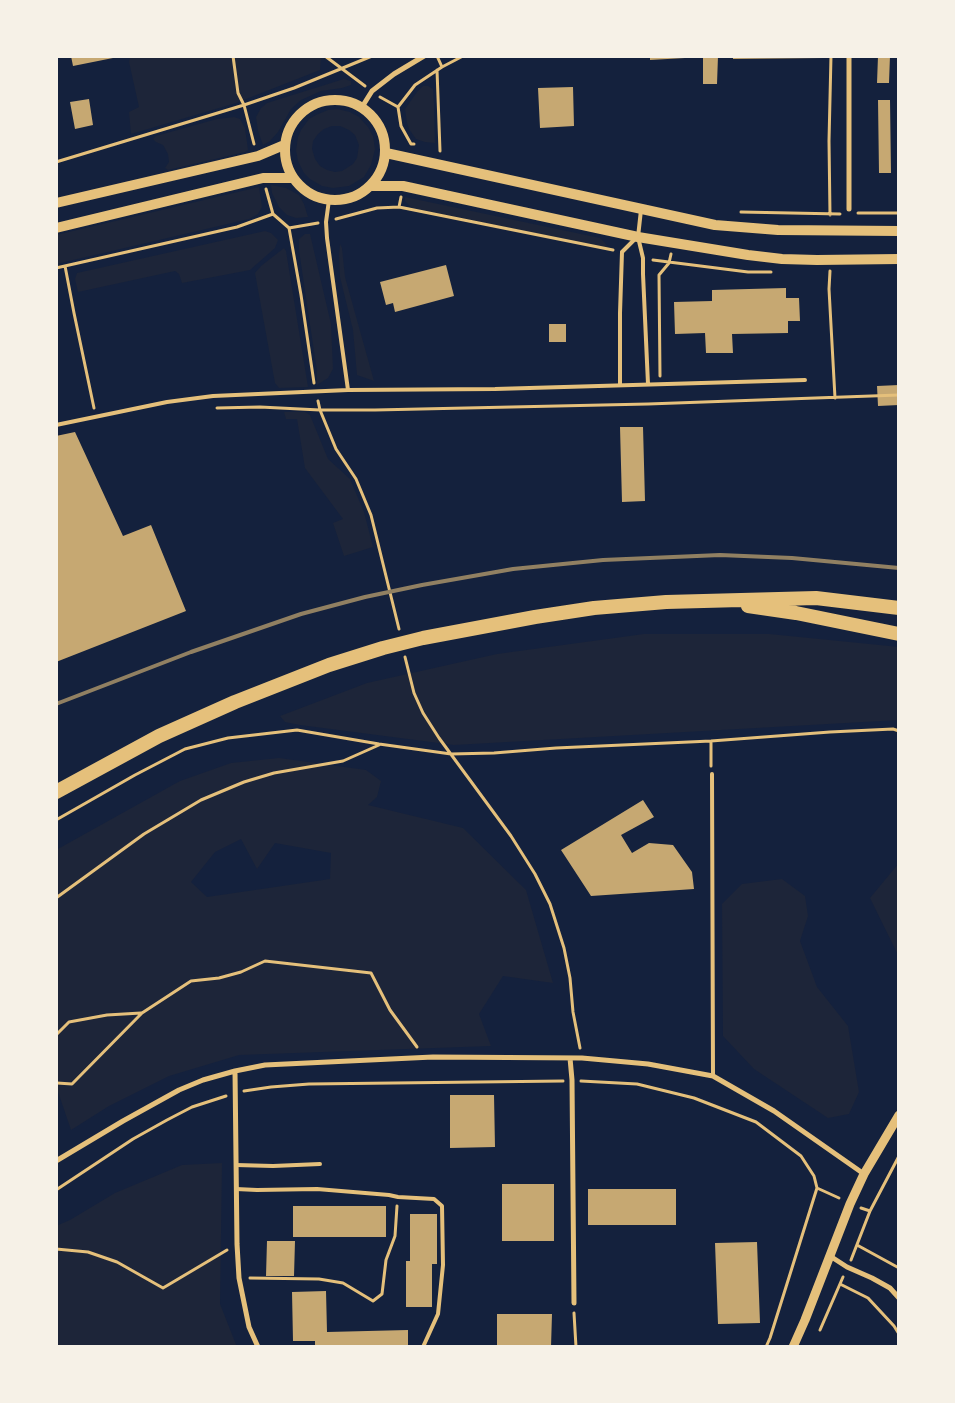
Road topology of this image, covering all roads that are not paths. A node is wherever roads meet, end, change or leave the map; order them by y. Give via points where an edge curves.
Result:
1 (849, 56) edge
2 (421, 57) edge
3 (362, 107) junction
4 (284, 145) junction
5 (386, 152) junction
6 (291, 178) junction
7 (370, 186) junction
8 (329, 200) junction
9 (56, 204) edge
10 (641, 209) junction
11 (850, 212) road end
12 (56, 228) edge
13 (899, 231) edge
14 (638, 237) junction
15 (899, 259) edge
16 (805, 380) dead end
17 (648, 384) junction
18 (620, 385) junction
19 (348, 390) junction
20 (56, 425) edge
21 (710, 600) junction
22 (899, 608) edge
23 (899, 634) edge
24 (712, 774) road end
25 (56, 792) edge
26 (570, 1058) junction
27 (235, 1071) junction
28 (712, 1076) junction
29 (899, 1115) edge
30 (56, 1161) edge
31 (320, 1164) dead end
32 (236, 1165) junction
33 (864, 1174) junction
34 (236, 1188) junction
35 (830, 1256) junction
36 (899, 1298) edge
37 (574, 1303) road end
38 (258, 1347) edge
39 (423, 1347) edge
40 (793, 1347) edge

1 - 11 street
2 - 3 street via 372,91
3 - 4 main road via 348,101 330,100 314,104 300,113 289,128
3 - 5 main road via 382,133
4 - 6 main road via 284,162
4 - 9 main road via 258,156
5 - 7 main road via 380,173
5 - 10 main road
6 - 8 main road via 313,195
6 - 12 main road via 263,178
7 - 8 main road via 347,198
7 - 14 main road via 403,186
8 - 19 lane via 326,222
10 - 13 main road via 715,225 778,230
10 - 14 lane
14 - 15 main road via 782,259
14 - 17 lane via 643,258
14 - 18 lane via 622,252
16 - 17 lane
17 - 18 lane
18 - 19 lane
19 - 20 lane via 213,396
21 - 22 highway via 816,598
21 - 23 highway
21 - 25 highway via 594,608 422,638 384,648 235,702 159,736
24 - 28 lane
26 - 27 street via 433,1057 265,1065
26 - 28 street via 648,1064
26 - 37 street
27 - 30 street via 179,1090
27 - 32 street
28 - 33 street via 774,1111
29 - 33 street
31 - 32 lane
32 - 34 street
33 - 35 street
34 - 38 street via 239,1278
34 - 39 lane via 434,1199 442,1206 443,1265 438,1314
35 - 36 street via 890,1288
35 - 40 street

